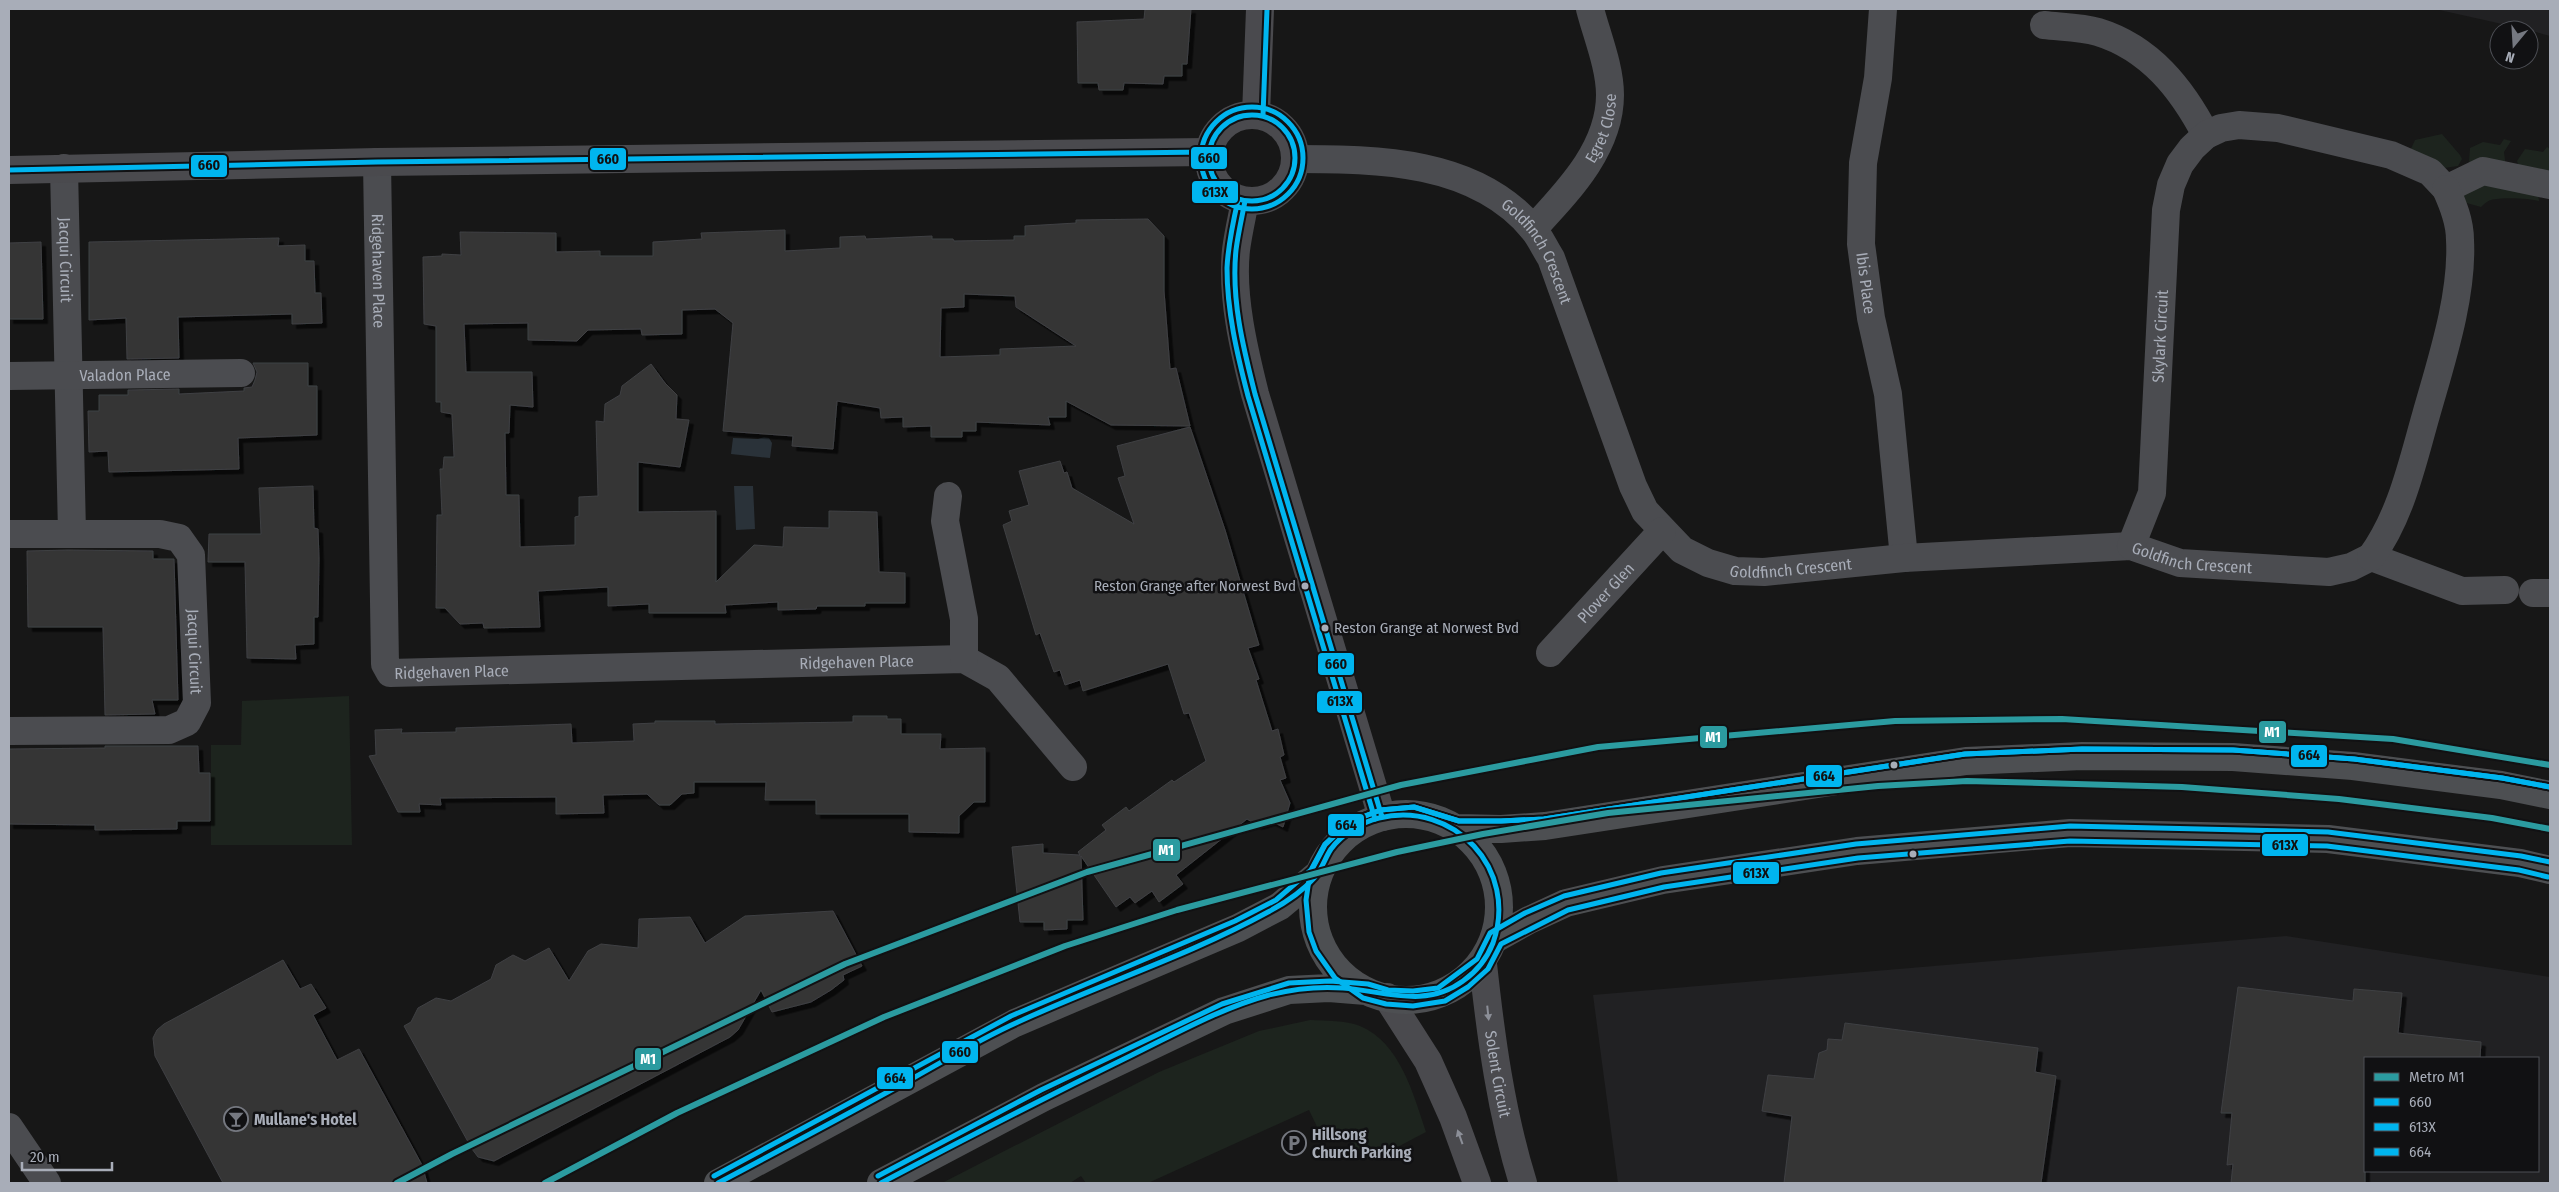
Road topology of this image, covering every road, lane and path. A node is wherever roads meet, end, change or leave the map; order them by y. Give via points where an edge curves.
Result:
1 (1260, 9) edge
2 (1590, 9) edge
3 (1883, 9) edge
4 (2044, 25) dead end
5 (1256, 115) junction
6 (2206, 136) junction
7 (1208, 152) junction
8 (1295, 158) junction
9 (377, 162) junction
10 (64, 168) junction
11 (9, 170) edge
12 (2550, 185) edge
13 (2446, 189) junction
14 (1244, 201) junction
15 (1533, 229) junction
16 (241, 372) dead end
17 (9, 376) edge
18 (70, 376) junction
19 (948, 496) dead end
20 (1662, 532) junction
21 (72, 533) junction
22 (9, 534) edge
23 (2131, 546) junction
24 (2371, 557) junction
25 (1904, 558) junction
26 (2505, 590) dead end
27 (1550, 653) dead end
28 (964, 659) junction
29 (9, 732) edge
30 (1073, 767) dead end
31 (2550, 795) edge
32 (1382, 817) junction
33 (1458, 828) junction
34 (2550, 870) edge
35 (1318, 875) junction
36 (1495, 939) junction
37 (1483, 964) junction
38 (1377, 994) junction
39 (9, 1127) edge
40 (47, 1183) edge
41 (718, 1183) edge
42 (881, 1183) edge
43 (1477, 1183) edge
44 (1523, 1183) edge

1 - 5 street
2 - 15 street, Egret Close via 1610,94 1607,120 1596,148 1574,184
3 - 25 street, Ibis Place via 1878,78 1863,163 1861,244 1865,286 1888,394
4 - 6 street via 2096,32 2128,44 2151,59 2192,107
5 - 7 street via 1243,116 1225,124
5 - 8 street via 1269,118 1288,134
6 - 13 street, Skylark Circuit via 2221,128 2239,125 2278,128 2411,162 2430,172
6 - 23 street, Skylark Circuit via 2180,164 2166,210 2152,493
7 - 9 street
7 - 14 street via 1209,166 1217,184 1232,197
8 - 14 street via 1285,186 1274,196 1260,201
8 - 15 street, Goldfinch Crescent via 1355,159 1446,173 1478,184 1506,203
9 - 10 street
9 - 28 street, Ridgehaven Place via 385,664 390,673
10 - 11 street
10 - 18 street, Jacqui Circuit
12 - 13 street via 2483,171
13 - 24 street, Skylark Circuit via 2456,211 2460,239 2459,269 2448,332 2396,512 2385,537
14 - 32 street via 1236,251 1237,297 1244,346 1258,404
15 - 20 street, Goldfinch Crescent via 1550,258 1633,486 1645,511
16 - 18 street, Valadon Place
17 - 18 street, Valadon Place
18 - 21 street, Jacqui Circuit
19 - 28 street via 945,521 964,618
20 - 25 street, Goldfinch Crescent via 1682,550 1708,563 1735,571 1764,572
20 - 27 street, Plover Glen
21 - 22 street, Jacqui Circuit
21 - 29 street, Jacqui Circuit via 160,534 178,538 191,556 197,704 187,722 170,730
23 - 24 street, Goldfinch Crescent via 2180,563 2329,572 2352,568
23 - 25 street, Goldfinch Crescent
24 - 26 street via 2462,591
28 - 30 street via 998,678
31 - 33 main road via 2501,785 2353,766 2234,757 2082,756 1966,761 1545,826
32 - 33 main road via 1414,814
32 - 35 main road via 1352,829 1331,849
33 - 36 main road via 1476,846 1494,880 1498,898
34 - 36 main road via 2520,863 2328,839 2070,833 1857,851 1663,880 1566,903
35 - 38 main road via 1312,899 1316,931 1322,947 1341,973
35 - 41 main road via 1280,906 1238,928 1016,1023
36 - 37 main road
37 - 38 main road via 1464,981 1441,994 1413,998
37 -> 44 street, Solent Circuit via 1502,1106
38 - 42 main road via 1329,988 1289,990 1224,1011 1044,1097
43 -> 38 street via 1428,1061
39 - 40 street

